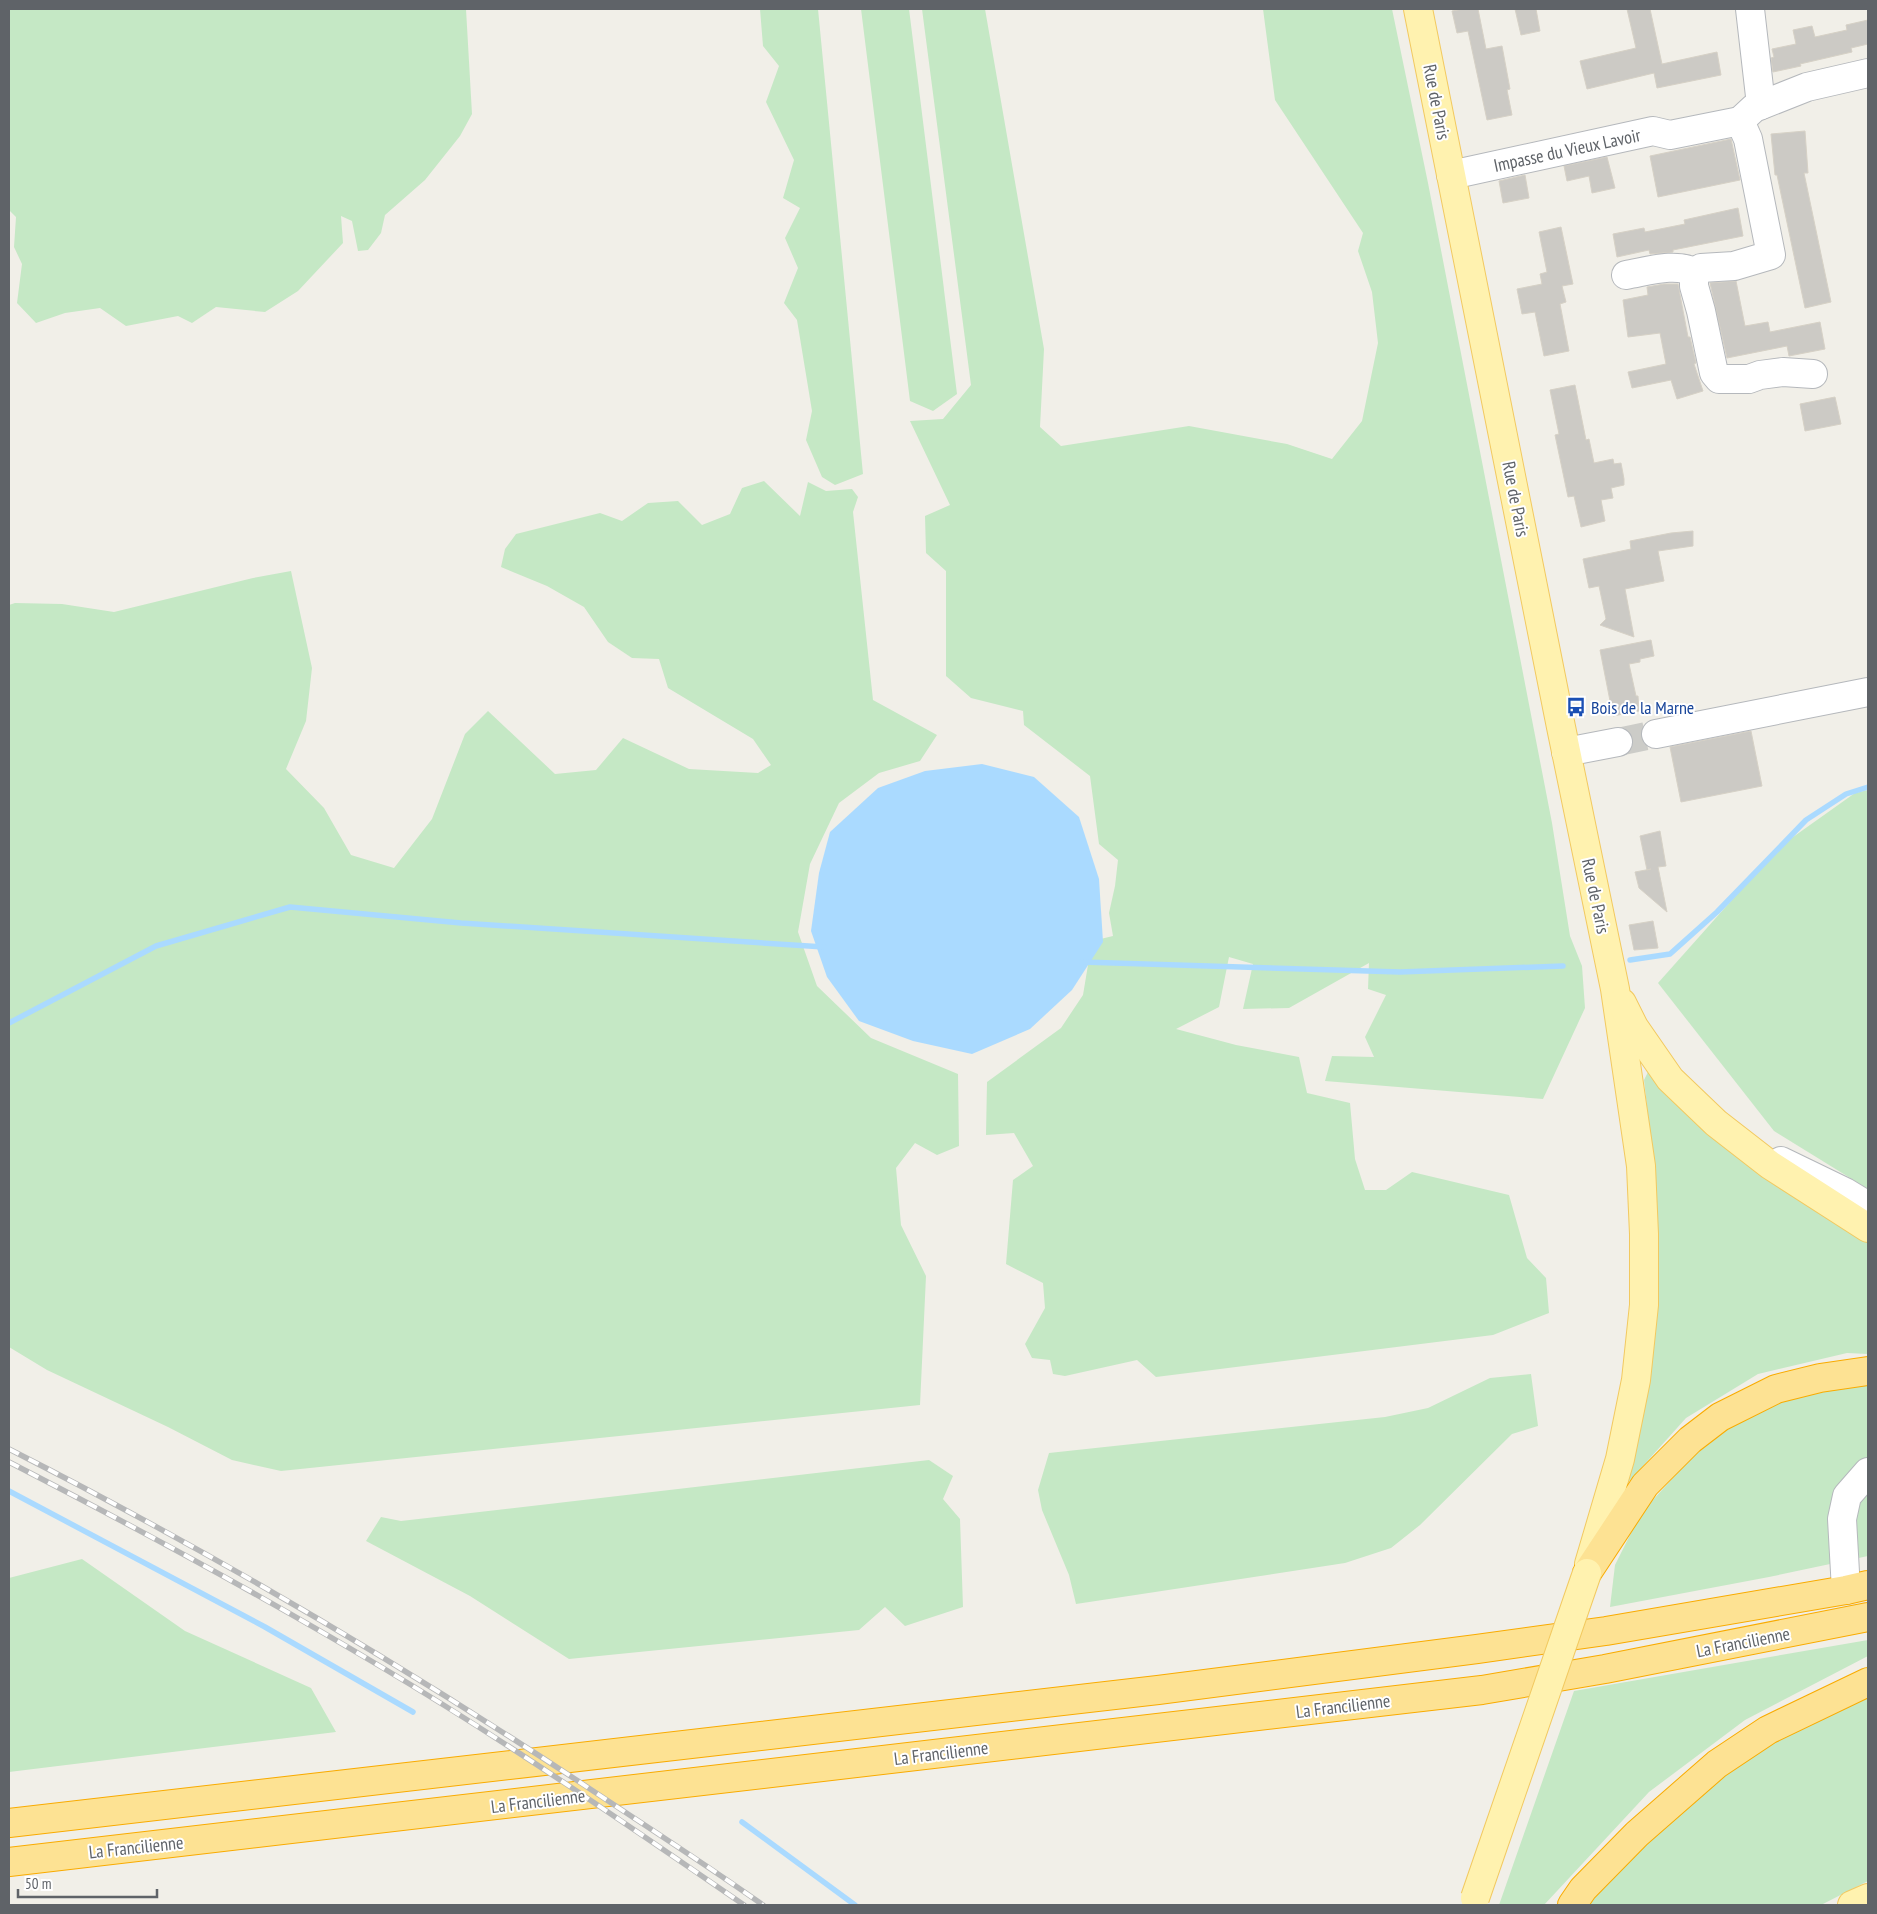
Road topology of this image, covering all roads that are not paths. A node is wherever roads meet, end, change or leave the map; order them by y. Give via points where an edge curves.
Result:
1 (1418, 9) edge
2 (1750, 9) edge
3 (1868, 73) edge
4 (1751, 113) junction
5 (1452, 175) junction
6 (1696, 273) junction
7 (1626, 275) dead end
8 (1814, 374) dead end
9 (1868, 692) edge
10 (1656, 734) tunnel mouth
11 (1618, 742) tunnel mouth
12 (1566, 752) junction
13 (1615, 988) junction
14 (1753, 1152) junction
15 (1868, 1206) edge
16 (1868, 1228) edge
17 (1868, 1371) edge
18 (1868, 1472) edge
19 (1587, 1572) junction
20 (1857, 1588) edge
21 (1868, 1617) edge
22 (1868, 1682) edge
23 (9, 1823) edge
24 (9, 1862) edge
25 (1868, 1898) edge
26 (1474, 1902) edge
27 (1572, 1905) edge
28 (1852, 1905) edge

1 - 5 main road, Rue de Paris
2 - 4 street
3 - 4 street, Impasse du Vieux Lavoir via 1807,87
4 - 5 street, Impasse du Vieux Lavoir via 1670,135 1653,131
4 - 6 street via 1748,139 1771,255 1734,266 1701,268
5 - 12 main road, Rue de Paris
6 - 7 street via 1676,267
6 - 8 street via 1694,286 1714,372 1720,379 1749,379 1784,372
9 - 10 street
11 - 12 street
12 - 13 main road, Rue de Paris
13 - 14 main road via 1634,1027 1670,1079 1716,1123
13 - 19 main road via 1641,1166 1644,1305 1636,1380 1622,1450
14 - 15 street via 1788,1164
14 - 16 main road
17 - 19 highway via 1776,1389 1720,1417 1690,1440 1645,1485
18 - 20 street via 1847,1496 1842,1519
19 - 26 main road, bridge
20 - 23 highway, La Francilienne via 1477,1649 1197,1685
21 - 24 highway, La Francilienne via 1482,1690
22 - 27 highway via 1768,1730 1717,1764 1637,1834 1583,1889
25 - 28 main road

